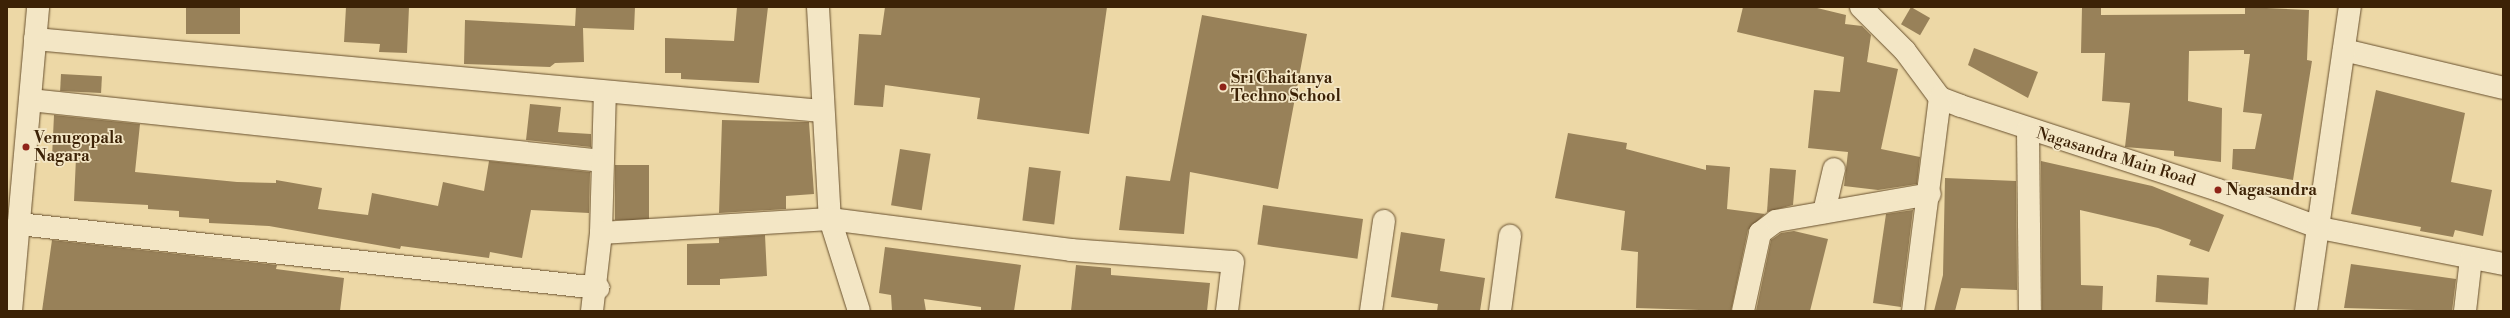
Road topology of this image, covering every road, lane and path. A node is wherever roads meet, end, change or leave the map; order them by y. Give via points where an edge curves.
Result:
1 (38, 7) edge
2 (818, 7) edge
3 (1861, 7) edge
4 (2350, 7) edge
5 (35, 39) junction
6 (2344, 50) junction
7 (2503, 88) edge
8 (605, 94) junction
9 (1940, 98) junction
10 (30, 100) junction
11 (822, 110) junction
12 (2028, 130) junction
13 (603, 161) junction
14 (1834, 169) dead end
15 (15, 174) edge
16 (1930, 194) junction
17 (1824, 212) junction
18 (830, 219) junction
19 (1384, 221) dead end
20 (19, 224) junction
21 (2320, 228) junction
22 (601, 233) junction
23 (1510, 236) dead end
24 (2471, 258) junction
25 (2503, 264) edge
26 (598, 288) junction
27 (11, 311) edge
28 (592, 311) edge
29 (859, 311) edge
30 (1227, 311) edge
31 (1371, 311) edge
32 (1500, 311) edge
33 (1743, 311) edge
34 (1913, 311) edge
35 (2030, 311) edge
36 (2306, 311) edge
37 (2465, 311) edge

1 - 5 street
2 - 11 street
3 - 9 street via 1905,51
4 - 6 street
5 - 8 street
5 - 10 street
6 - 7 street
6 - 21 street
8 - 11 street
8 - 13 street
9 - 12 street, Nagasandra Main Road
9 - 16 street
10 - 13 street
10 - 15 street
11 - 18 street
12 - 21 street, Nagasandra Main Road via 2218,190
12 - 35 street
13 - 22 street
14 - 17 street
15 - 20 street
16 - 17 street
16 - 34 street
17 - 33 street via 1776,221 1760,233
18 - 22 street
18 - 29 street
18 - 30 street via 1070,250 1233,262
19 - 31 street
20 - 26 street
20 - 27 street
21 - 24 street, Nagasandra Main Road
21 - 36 street
22 - 26 street
23 - 32 street
24 - 25 street, Nagasandra Main Road
24 - 37 street
26 - 28 street

